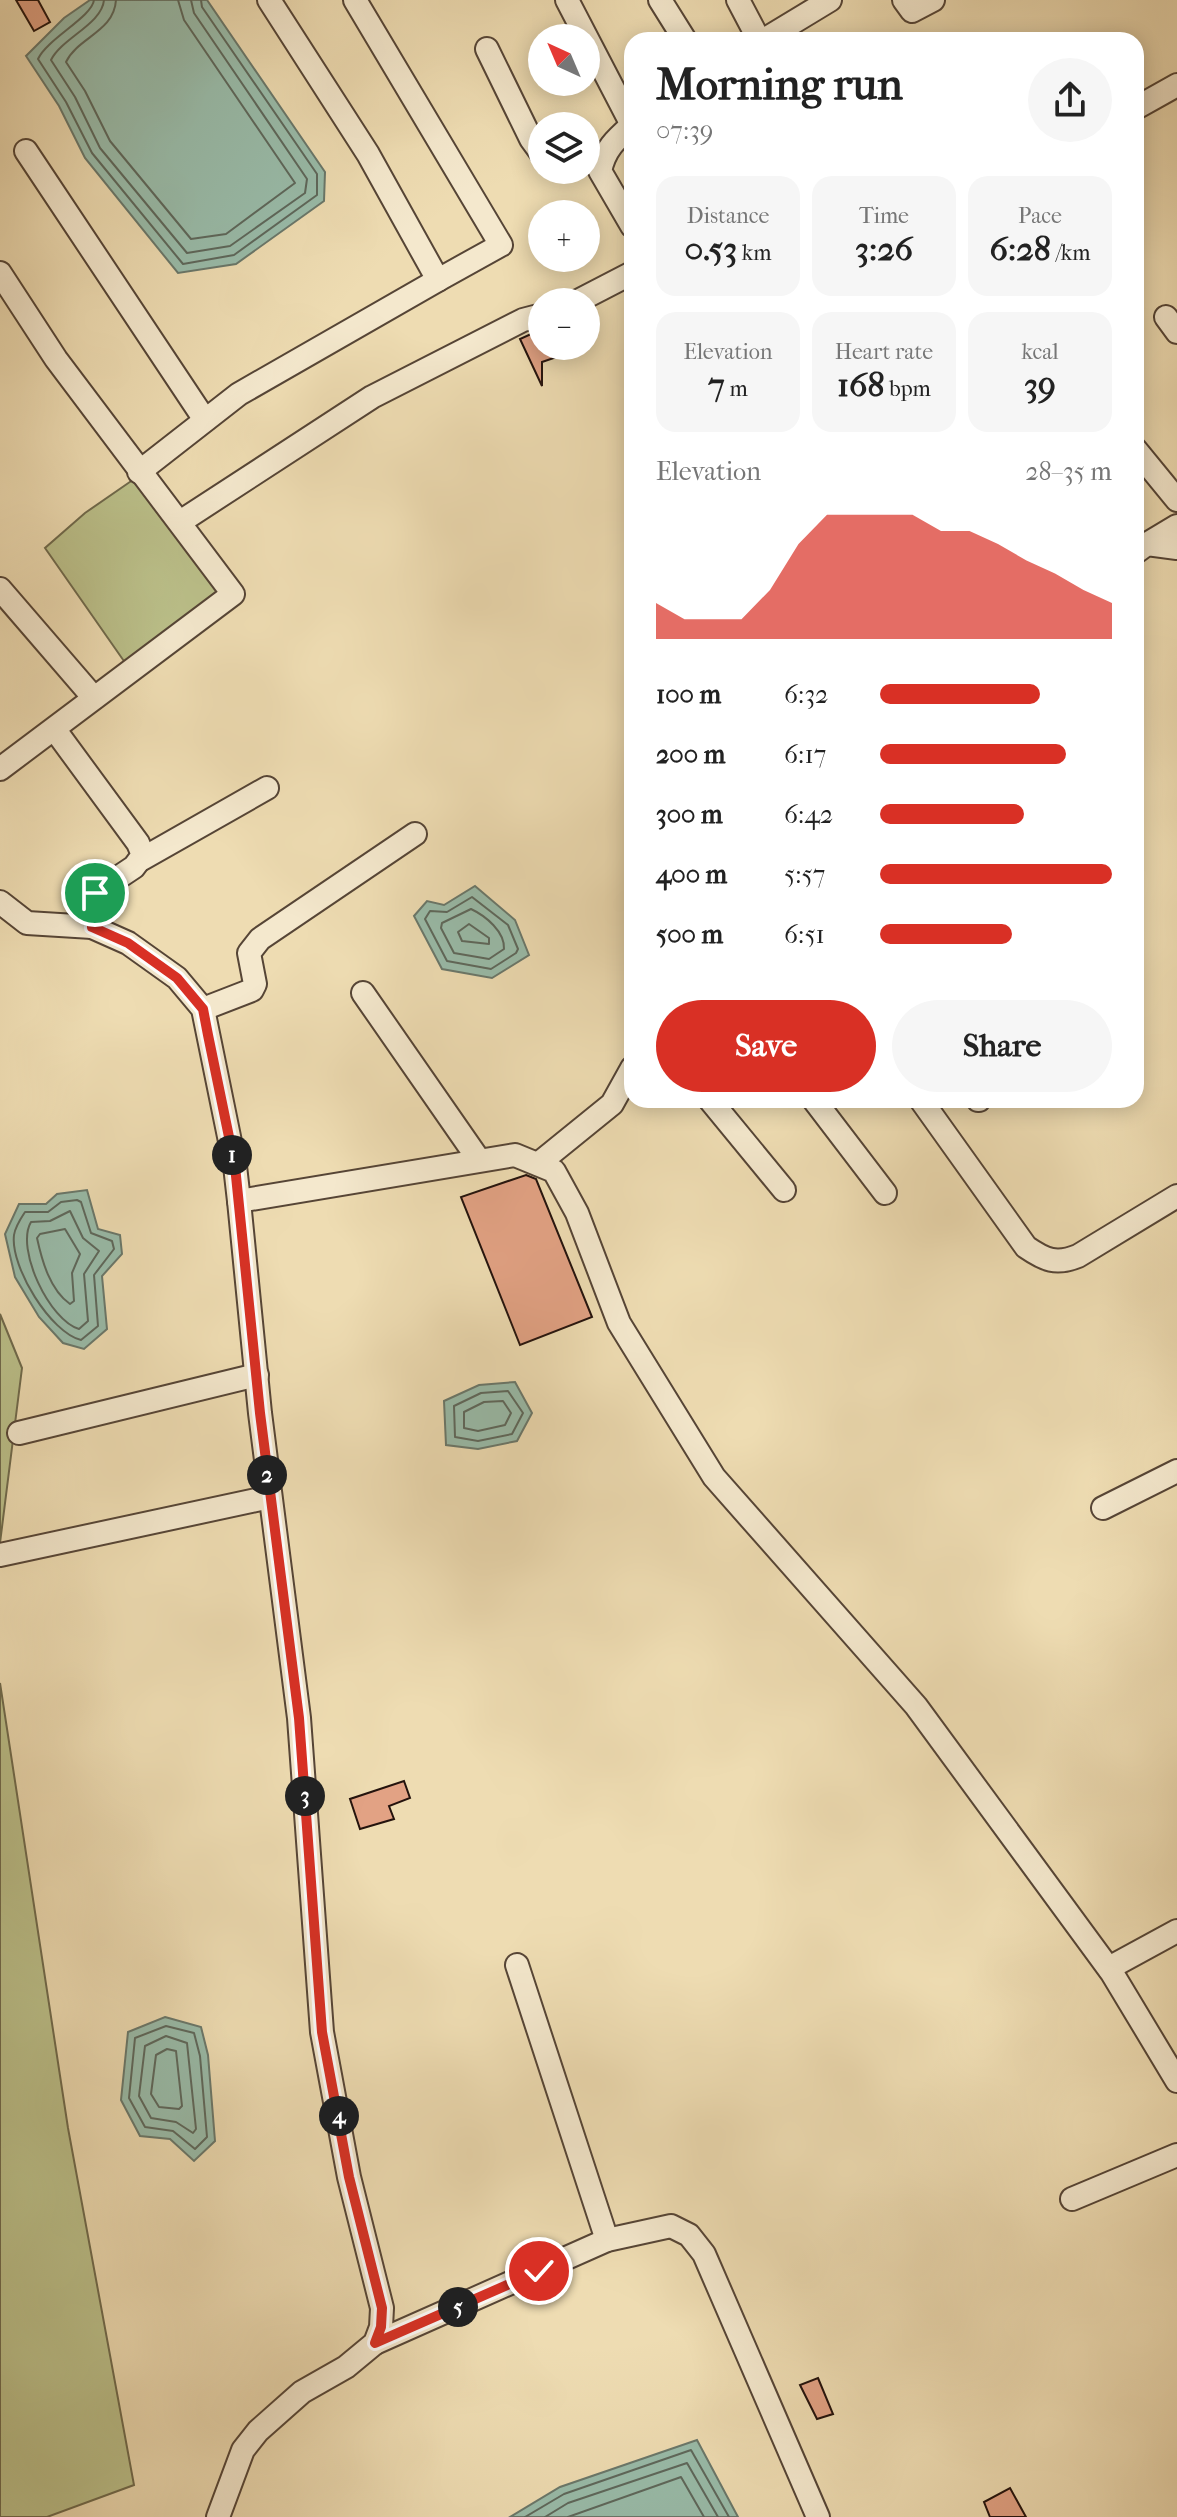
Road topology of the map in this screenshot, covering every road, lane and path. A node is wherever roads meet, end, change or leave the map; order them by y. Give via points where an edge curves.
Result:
1 (269, 0) edge
2 (355, 0) edge
3 (567, 0) edge
4 (660, 0) edge
5 (738, 0) edge
6 (830, 0) edge
7 (904, 0) edge
8 (933, 0) edge
9 (680, 32) edge
10 (756, 32) edge
11 (775, 32) edge
12 (487, 49) dead end
13 (1177, 85) edge
14 (1144, 104) edge
15 (624, 110) edge
16 (624, 131) edge
17 (528, 133) edge
18 (600, 148) edge
19 (26, 151) dead end
20 (600, 171) edge
21 (624, 212) edge
22 (0, 273) edge
23 (624, 277) edge
24 (438, 280) junction
25 (600, 290) edge
26 (528, 319) edge
27 (205, 420) junction
28 (1144, 460) edge
29 (139, 472) junction
30 (1177, 500) edge
31 (180, 522) junction
32 (1177, 526) edge
33 (1144, 546) edge
34 (1144, 548) edge
35 (1177, 548) edge
36 (0, 589) edge
37 (94, 698) junction
38 (55, 730) junction
39 (0, 769) edge
40 (267, 788) dead end
41 (415, 834) dead end
42 (142, 859) junction
43 (0, 902) edge
44 (92, 927) junction
45 (363, 993) dead end
46 (203, 1009) junction
47 (624, 1082) edge
48 (717, 1108) edge
49 (820, 1108) edge
50 (927, 1108) edge
51 (479, 1160) junction
52 (538, 1164) junction
53 (784, 1190) dead end
54 (885, 1193) dead end
55 (1177, 1196) edge
56 (239, 1201) junction
57 (257, 1375) junction
58 (19, 1433) dead end
59 (1177, 1471) edge
60 (270, 1497) junction
61 (1103, 1508) dead end
62 (0, 1555) edge
63 (1177, 1931) edge
64 (517, 1965) dead end
65 (1109, 1968) junction
66 (1177, 2081) edge
67 (1177, 2155) edge
68 (1072, 2199) dead end
69 (607, 2240) junction
70 (375, 2343) junction
71 (218, 2517) edge
72 (818, 2517) edge

1 - 24 street via 368,154
2 - 24 street via 501,245
3 - 15 street
4 - 9 street
5 - 10 street
6 - 11 street
7 - 8 street via 912,11
12 - 17 street
13 - 14 street
16 - 18 street
19 - 27 street
20 - 21 street
22 - 29 street
23 - 25 street
24 - 27 street via 239,394
26 - 31 street via 372,397
27 - 29 street
28 - 30 street
29 - 31 street
31 - 37 street via 233,594
32 - 33 street
34 - 35 street
36 - 37 street
37 - 38 street
38 - 39 street
38 - 42 street via 138,843
40 - 42 street
41 - 46 street via 260,939 249,953 252,990
42 - 44 street via 95,893
43 - 44 street via 27,923
44 - 46 street via 128,943 177,978
45 - 51 street
46 - 56 street
47 - 52 street via 612,1104
48 - 53 street
49 - 54 street
50 - 55 street via 1026,1247 1044,1259 1062,1263 1078,1256
51 - 52 street via 515,1155
51 - 56 street
52 - 65 street via 554,1171 577,1213 619,1323 714,1477 916,1706
56 - 57 street
57 - 58 street
57 - 60 street
59 - 61 street
60 - 62 street
60 - 70 street via 299,1718 322,2032 349,2177 382,2308
63 - 65 street
64 - 69 street
65 - 66 street
67 - 68 street
69 - 70 street
69 - 72 street via 671,2226 689,2235 704,2254
70 - 71 street via 302,2392 258,2431 243,2450

